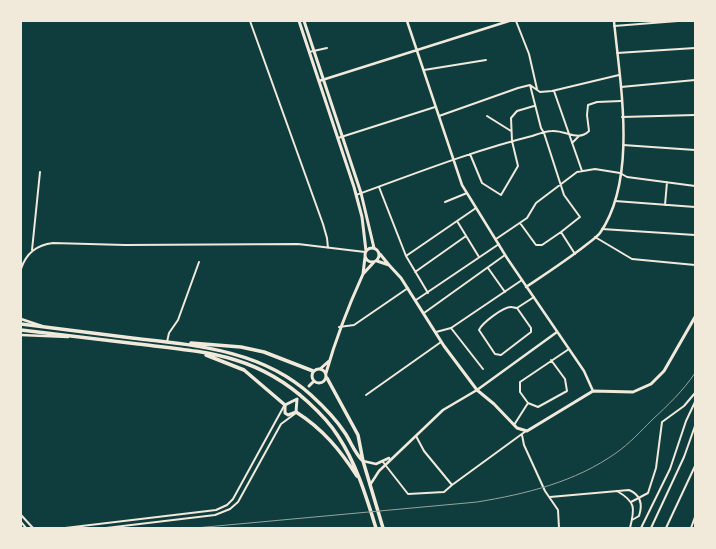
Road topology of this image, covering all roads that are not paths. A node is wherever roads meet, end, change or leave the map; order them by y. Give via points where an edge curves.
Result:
1 (250, 21) edge
2 (299, 21) edge
3 (304, 21) edge
4 (407, 21) edge
5 (509, 21) edge
6 (516, 21) edge
7 (614, 21) edge
8 (678, 21) edge
9 (614, 26) junction
10 (327, 48) dead end
11 (695, 48) edge
12 (416, 49) junction
13 (313, 51) junction
14 (309, 52) junction
15 (617, 53) junction
16 (486, 60) dead end
17 (423, 70) junction
18 (619, 75) junction
19 (324, 80) junction
20 (695, 80) edge
21 (319, 81) junction
22 (530, 85) junction
23 (620, 87) junction
24 (537, 89) junction
25 (554, 91) junction
26 (621, 101) junction
27 (534, 106) junction
28 (435, 107) junction
29 (695, 115) edge
30 (439, 116) junction
31 (487, 116) dead end
32 (622, 117) junction
33 (511, 131) junction
34 (544, 132) junction
35 (569, 134) junction
36 (579, 136) junction
37 (343, 137) junction
38 (338, 138) junction
39 (512, 141) junction
40 (572, 143) junction
41 (623, 145) junction
42 (695, 150) edge
43 (470, 154) junction
44 (453, 159) junction
45 (582, 171) junction
46 (40, 172) dead end
47 (620, 173) junction
48 (667, 182) junction
49 (560, 184) junction
50 (695, 186) edge
51 (378, 187) junction
52 (467, 193) junction
53 (361, 194) junction
54 (356, 195) junction
55 (615, 201) junction
56 (445, 202) dead end
57 (665, 204) junction
58 (695, 207) edge
59 (476, 208) junction
60 (457, 221) junction
61 (520, 223) junction
62 (602, 229) junction
63 (561, 232) junction
64 (695, 235) edge
65 (466, 236) junction
66 (595, 237) junction
67 (495, 239) junction
68 (499, 244) junction
69 (328, 248) junction
70 (374, 248) junction
71 (32, 250) junction
72 (366, 252) junction
73 (380, 254) junction
74 (575, 254) junction
75 (406, 256) junction
76 (505, 256) junction
77 (365, 257) junction
78 (479, 257) junction
79 (375, 261) junction
80 (199, 262) dead end
81 (695, 264) edge
82 (389, 265) junction
83 (488, 268) junction
84 (21, 269) edge
85 (414, 272) junction
86 (363, 274) junction
87 (522, 280) junction
88 (526, 287) junction
89 (408, 288) junction
90 (505, 292) junction
91 (428, 293) junction
92 (534, 297) junction
93 (416, 300) junction
94 (518, 308) junction
95 (424, 313) junction
96 (695, 317) edge
97 (21, 318) edge
98 (21, 324) edge
99 (339, 327) junction
100 (50, 328) junction
101 (451, 328) junction
102 (21, 330) edge
103 (436, 332) junction
104 (557, 332) junction
105 (21, 336) edge
106 (85, 338) junction
107 (442, 341) junction
108 (167, 342) junction
109 (569, 349) junction
110 (195, 351) junction
111 (330, 359) junction
112 (551, 360) junction
113 (320, 369) junction
114 (483, 369) dead end
115 (314, 372) junction
116 (326, 375) junction
117 (314, 381) junction
118 (309, 386) dead end
119 (477, 390) junction
120 (594, 391) junction
121 (695, 393) edge
122 (366, 395) dead end
123 (695, 402) edge
124 (528, 403) junction
125 (285, 405) junction
126 (296, 412) junction
127 (514, 425) junction
128 (695, 426) edge
129 (527, 431) junction
130 (416, 435) junction
131 (522, 435) junction
132 (363, 461) junction
133 (384, 464) junction
134 (695, 466) edge
135 (362, 484) junction
136 (370, 485) junction
137 (452, 485) junction
138 (617, 491) junction
139 (550, 497) junction
140 (639, 499) junction
141 (631, 502) junction
142 (21, 515) edge
143 (695, 517) edge
144 (632, 520) junction
145 (21, 522) edge
146 (26, 528) edge
147 (33, 528) edge
148 (65, 528) edge
149 (106, 528) edge
150 (376, 528) edge
151 (383, 528) edge
152 (559, 528) edge
153 (630, 528) edge
154 (641, 528) edge
155 (651, 528) edge
156 (666, 528) edge
157 (691, 528) edge

1 - 69 street via 328,238
2 - 14 main road
3 - 13 main road
4 - 12 street
5 - 12 street
6 - 24 street via 529,54
7 - 9 street
8 - 9 street
9 - 15 street
10 - 13 street
11 - 15 street
12 - 17 street
12 - 19 street
13 - 14 street
13 - 19 main road
14 - 21 main road
15 - 18 street
16 - 17 street
17 - 28 street
18 - 23 street
18 - 25 street
19 - 21 street
19 - 37 main road
20 - 23 street
21 - 38 main road
22 - 24 street
22 - 27 street
22 - 30 street
23 - 26 street
24 - 25 street via 540,92
25 - 35 street
26 - 32 street
26 - 36 street via 588,105 589,130 585,135
27 - 33 street via 517,111 511,118
27 - 34 street
28 - 30 street
28 - 37 street
29 - 32 street
30 - 44 street
31 - 33 street
32 - 41 street
33 - 39 street
34 - 35 street via 552,130
34 - 39 street
34 - 49 street
35 - 36 street
35 - 40 street
36 - 40 street
37 - 38 street
37 - 53 main road
38 - 54 main road
39 - 43 street
39 - 43 street via 518,166 501,195 482,183
40 - 45 street
41 - 42 street
41 - 47 street
43 - 44 street
44 - 51 street
44 - 52 street
45 - 47 street
45 - 49 street
46 - 71 street
47 - 48 street via 627,177
47 - 55 street
48 - 50 street
48 - 57 street
49 - 61 street via 536,203 527,218
49 - 63 street via 580,218
51 - 53 street
51 - 75 street
52 - 56 street
52 - 59 street
53 - 54 street
53 - 70 main road
54 - 72 main road
55 - 57 street
55 - 62 street
57 - 58 street
59 - 60 street
59 - 67 street
60 - 65 street
60 - 75 street
61 - 63 street via 536,245 542,245
61 - 67 street
62 - 64 street
62 - 66 street
63 - 74 street
65 - 78 street
65 - 85 street
66 - 74 street
66 - 81 street via 632,259
67 - 68 street
68 - 76 street
68 - 78 street
69 - 71 street via 298,244 125,246 53,243 41,244
69 - 72 street
70 - 72 main road via 369,248
70 - 73 main road
71 - 84 street
72 - 77 main road
73 - 79 main road
73 - 82 main road
74 - 88 street
75 - 85 street
76 - 83 street
76 - 87 street
77 - 79 main road via 369,262
77 - 86 main road
78 - 91 street
79 - 82 main road
79 - 86 main road
80 - 108 street via 178,320 169,332
82 - 89 main road
83 - 90 street
83 - 95 street
85 - 91 street
86 - 99 main road
87 - 88 street
87 - 90 street
88 - 92 street
89 - 93 main road
89 - 99 street via 354,325
90 - 101 street
91 - 93 street
92 - 94 street
92 - 104 street
93 - 95 main road
94 - 94 street via 531,332 501,355 495,354 479,330 482,324 504,309
95 - 103 main road
96 - 120 main road via 664,371 651,384 633,392
97 - 100 street
98 - 100 highway
99 - 111 main road
100 - 108 highway
101 - 103 street
101 - 114 street
102 - 106 highway
103 - 107 main road
104 - 109 street
104 - 119 street
105 - 106 street
106 - 110 highway
107 - 119 main road
107 - 122 street
108 - 115 highway via 256,350
108 - 132 highway via 226,351 256,360 282,373 311,394 345,433
109 - 112 street
109 - 120 street
110 - 125 highway via 244,370
110 - 135 highway via 254,366 294,389 320,412 338,435 354,463
111 - 113 main road
111 - 116 main road
112 - 124 street via 520,382 520,392
112 - 124 street via 565,379 567,391 538,407
113 - 115 main road
113 - 116 main road
115 - 117 main road
116 - 117 main road via 320,384
116 - 132 highway via 358,435
117 - 118 main road
119 - 127 main road
119 - 130 street via 443,410
120 - 129 main road
121 - 140 street via 679,410 662,422 652,481 648,493
123 - 154 street via 670,469
124 - 127 street
125 - 126 main road via 285,413 288,415
125 - 126 main road via 298,399
125 - 148 street via 239,489 227,505 216,510
126 - 135 highway via 328,436
126 - 149 street via 281,424 238,502 230,509 215,515
127 - 129 main road
128 - 155 street via 684,457
129 - 131 street
130 - 133 street
130 - 137 street via 424,451
131 - 137 street
131 - 139 street via 524,445
132 - 133 street
132 - 136 highway
133 - 136 street
133 - 137 street via 408,494 444,492
134 - 156 street
135 - 150 highway
136 - 151 highway
138 - 139 street
138 - 140 street via 628,490
138 - 141 street
139 - 152 street via 558,510
140 - 141 street
140 - 144 street via 639,516
141 - 144 street via 634,513
142 - 147 street
143 - 157 street
144 - 153 street
145 - 146 street

